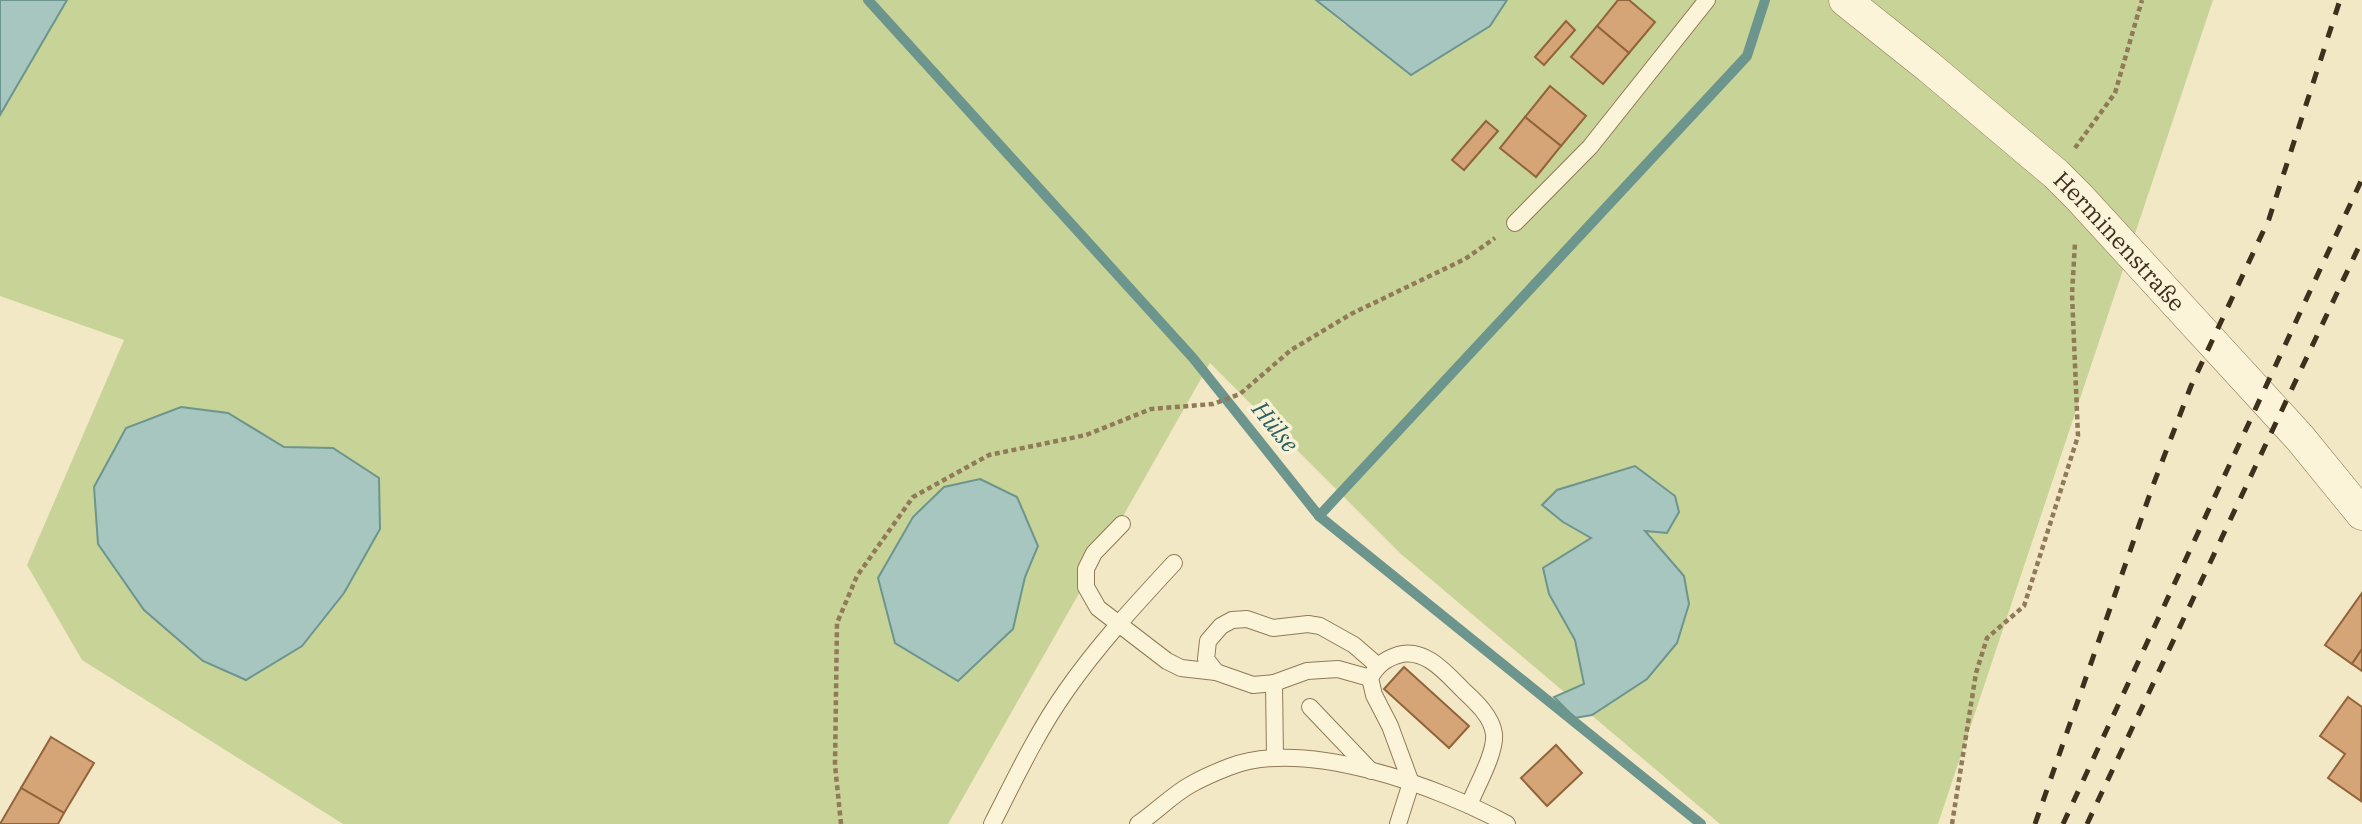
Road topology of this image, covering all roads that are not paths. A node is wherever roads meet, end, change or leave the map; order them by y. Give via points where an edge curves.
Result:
1 (1707, 0) edge
2 (1845, 0) edge
3 (1515, 223) road end
4 (2362, 514) edge
5 (1122, 524) dead end
6 (1174, 563) dead end
7 (1118, 624) junction
8 (1216, 672) junction
9 (1374, 672) junction
10 (1274, 683) junction
11 (1310, 707) dead end
12 (1275, 757) junction
13 (1371, 771) junction
14 (1411, 783) junction
15 (1469, 804) junction
16 (992, 824) edge
17 (1139, 824) edge
18 (1398, 824) edge
19 (1507, 824) edge

1 - 3 lane via 1590,147
2 - 4 street, Herminenstraße via 2056,174 2300,438
5 - 7 lane via 1094,553 1086,569 1086,587 1098,608
6 - 7 lane
7 - 8 lane via 1167,661
7 - 16 lane via 1065,693
8 - 9 lane via 1206,659 1208,641 1221,626 1247,619 1273,628 1320,626 1354,645
8 - 10 lane via 1253,685
9 - 10 lane via 1307,671
9 - 14 lane via 1374,695
9 - 15 lane via 1389,658 1407,652 1426,657 1490,721 1494,735 1490,755
10 - 12 lane
11 - 13 lane
12 - 13 lane
12 - 17 lane via 1232,766 1189,785
13 - 14 lane
14 - 15 lane
14 - 18 lane
15 - 19 lane

